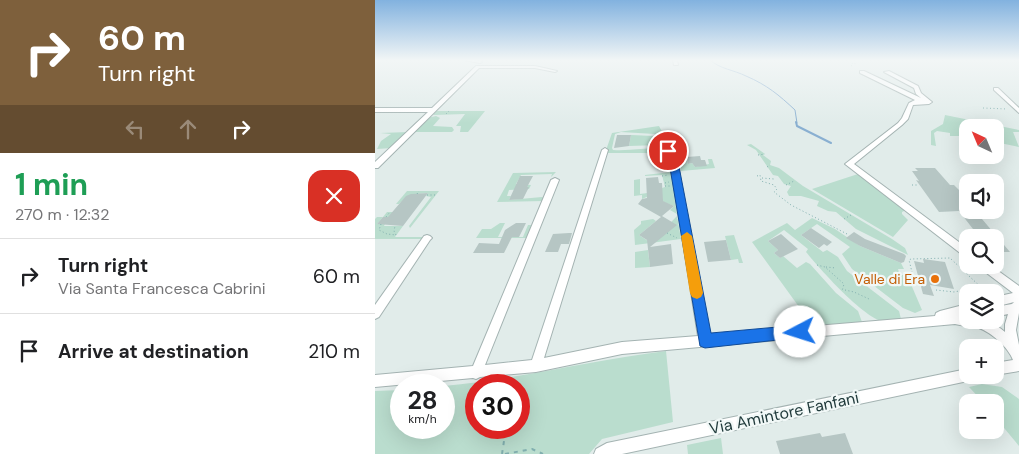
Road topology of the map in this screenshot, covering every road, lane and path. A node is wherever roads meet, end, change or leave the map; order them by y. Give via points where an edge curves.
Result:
1 (462, 81) edge
2 (883, 81) edge
3 (905, 81) edge
4 (898, 88) junction
5 (996, 89) dead end
6 (919, 94) junction
7 (914, 102) junction
8 (983, 108) dead end
9 (375, 110) edge
10 (434, 110) junction
11 (1018, 110) edge
12 (449, 111) dead end
13 (446, 114) dead end
14 (908, 114) joint
15 (605, 150) dead end
16 (668, 151) dead end
17 (765, 154) dead end
18 (758, 155) dead end
19 (375, 156) edge
20 (386, 156) junction
21 (770, 165) dead end
22 (375, 166) edge
23 (767, 166) dead end
24 (671, 175) dead end
25 (662, 176) dead end
26 (757, 176) dead end
27 (761, 178) junction
28 (774, 179) dead end
29 (555, 180) dead end
30 (794, 181) dead end
31 (786, 184) dead end
32 (912, 185) dead end
33 (919, 185) dead end
34 (419, 191) dead end
35 (417, 194) dead end
36 (427, 195) dead end
37 (436, 195) dead end
38 (390, 212) dead end
39 (851, 215) dead end
40 (386, 217) dead end
41 (844, 219) dead end
42 (381, 224) dead end
43 (395, 226) dead end
44 (667, 233) dead end
45 (849, 235) dead end
46 (427, 238) dead end
47 (681, 238) dead end
48 (959, 247) edge
49 (817, 265) dead end
50 (825, 267) junction
51 (836, 268) dead end
52 (995, 274) edge
53 (913, 276) dead end
54 (977, 284) edge
55 (936, 290) dead end
56 (959, 291) edge
57 (1019, 292) edge
58 (1019, 296) edge
59 (869, 300) dead end
60 (1004, 300) edge
61 (1004, 303) edge
62 (1017, 305) edge
63 (1004, 309) edge
64 (959, 311) edge
65 (375, 314) edge
66 (959, 318) edge
67 (949, 320) junction
68 (921, 321) junction
69 (705, 341) junction
70 (1017, 354) edge
71 (1019, 364) edge
72 (536, 366) junction
73 (1004, 368) edge
74 (476, 372) junction
75 (959, 377) edge
76 (375, 380) edge
77 (506, 439) edge
78 (504, 454) edge
79 (543, 454) edge
80 (601, 454) edge

1 - 10 street
2 - 4 street
3 - 6 street via 916,87
4 - 6 street
4 - 7 street via 919,98
5 - 11 street
6 - 7 street via 929,102
7 - 14 street
8 - 11 path
9 - 10 street
10 - 20 street
12 - 13 path
14 - 48 street via 849,164
15 - 72 street
16 - 69 street via 673,156
17 - 18 path
19 - 20 street
20 - 22 street
21 - 23 path
24 - 25 path
26 - 27 path
27 - 28 path
27 - 45 path via 761,181 774,185 777,189 774,192 783,200
29 - 74 street
30 - 31 path
32 - 33 path
34 - 35 path
36 - 37 path
38 - 40 path
39 - 41 path
42 - 43 path via 379,230 387,234 396,234
44 - 47 path
46 - 65 street
49 - 50 path
50 - 51 path
50 - 59 path via 844,284 843,290 854,290
52 - 57 street
53 - 54 path via 911,259 951,258
55 - 56 path
58 - 60 street
61 - 62 street
62 - 63 street
62 - 70 street via 1011,319 1010,334
64 - 68 street
66 - 67 street
67 - 68 street
67 - 70 street via 983,324 997,332
68 - 69 street
69 - 72 street via 622,348
71 - 73 street
72 - 74 street
74 - 76 street
75 - 80 street, Via Amintore Fanfani via 607,450
77 - 78 path
78 - 79 path via 532,449

